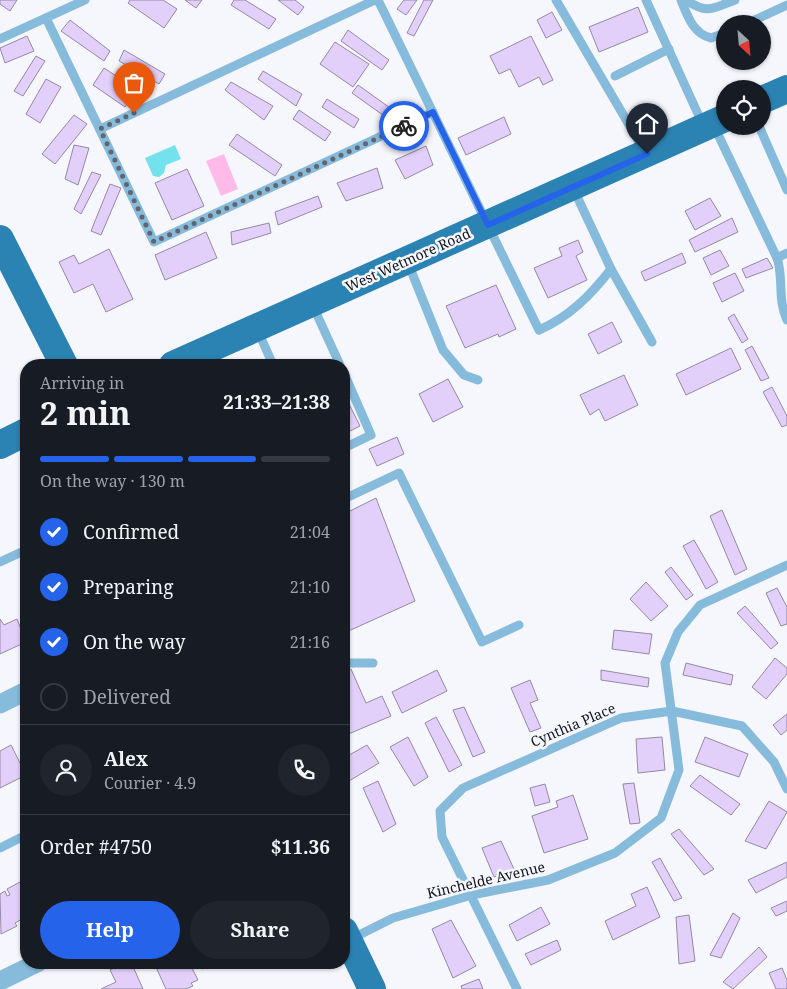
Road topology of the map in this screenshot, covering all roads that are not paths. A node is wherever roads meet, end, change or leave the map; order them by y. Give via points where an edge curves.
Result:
1 (85, 0) edge
2 (376, 0) edge
3 (556, 0) edge
4 (646, 0) edge
5 (681, 0) edge
6 (686, 0) edge
7 (736, 0) edge
8 (787, 5) edge
9 (765, 15) edge
10 (46, 18) junction
11 (716, 36) edge
12 (0, 39) edge
13 (669, 49) junction
14 (615, 76) dead end
15 (787, 89) edge
16 (771, 96) edge
17 (433, 112) junction
18 (714, 123) edge
19 (100, 129) junction
20 (763, 135) edge
21 (647, 154) junction
22 (573, 187) junction
23 (787, 190) edge
24 (488, 225) junction
25 (0, 239) edge
26 (787, 253) edge
27 (777, 258) junction
28 (407, 261) junction
29 (611, 269) junction
30 (312, 303) junction
31 (787, 320) edge
32 (256, 328) junction
33 (652, 342) dead end
34 (61, 359) edge
35 (187, 359) edge
36 (270, 359) edge
37 (337, 359) edge
38 (478, 380) dead end
39 (350, 387) edge
40 (20, 435) edge
41 (0, 445) edge
42 (350, 445) edge
43 (350, 496) edge
44 (20, 553) edge
45 (0, 562) edge
46 (787, 565) edge
47 (519, 625) dead end
48 (350, 663) edge
49 (373, 663) dead end
50 (20, 694) edge
51 (0, 704) edge
52 (672, 711) junction
53 (787, 789) edge
54 (20, 838) edge
55 (0, 848) edge
56 (472, 895) junction
57 (350, 934) edge
58 (350, 944) edge
59 (25, 969) edge
60 (0, 981) edge
61 (372, 989) edge
62 (517, 989) edge

1 - 10 lane
2 - 17 lane
2 - 19 lane
3 - 21 lane
4 - 13 lane
5 - 11 lane via 697,31 711,38
6 - 7 lane via 709,10
8 - 9 lane
10 - 12 lane
10 - 19 lane
13 - 14 lane
13 - 18 lane
15 - 16 main road
17 - 19 lane via 154,242
17 - 24 lane
18 - 21 main road, West Wetmore Road
18 - 27 lane
20 - 23 lane
21 - 22 main road, West Wetmore Road
22 - 24 main road, West Wetmore Road
22 - 29 lane
24 - 28 main road, West Wetmore Road
24 - 29 lane via 539,330 592,294
25 - 34 main road
26 - 27 lane
27 - 31 lane via 781,308
28 - 30 main road, West Wetmore Road
28 - 38 lane via 442,350 464,375
29 - 33 lane
30 - 32 main road, West Wetmore Road
30 - 37 lane
32 - 35 main road, West Wetmore Road
32 - 36 lane
39 - 42 lane via 371,435
40 - 41 main road
43 - 47 lane via 400,473 482,642
44 - 45 lane
46 - 52 lane, Kinchelde Avenue via 700,605 678,632 666,663
48 - 49 lane
50 - 51 street
52 - 53 lane, Cynthia Place via 742,726 774,762
52 - 56 lane, Kinchelde Avenue via 679,770 661,818 615,853 548,880
52 - 56 lane, Cynthia Place via 621,718 463,788 440,811 442,837
54 - 55 lane
56 - 57 lane, Kinchelde Avenue
56 - 62 lane
58 - 61 main road
59 - 60 street

